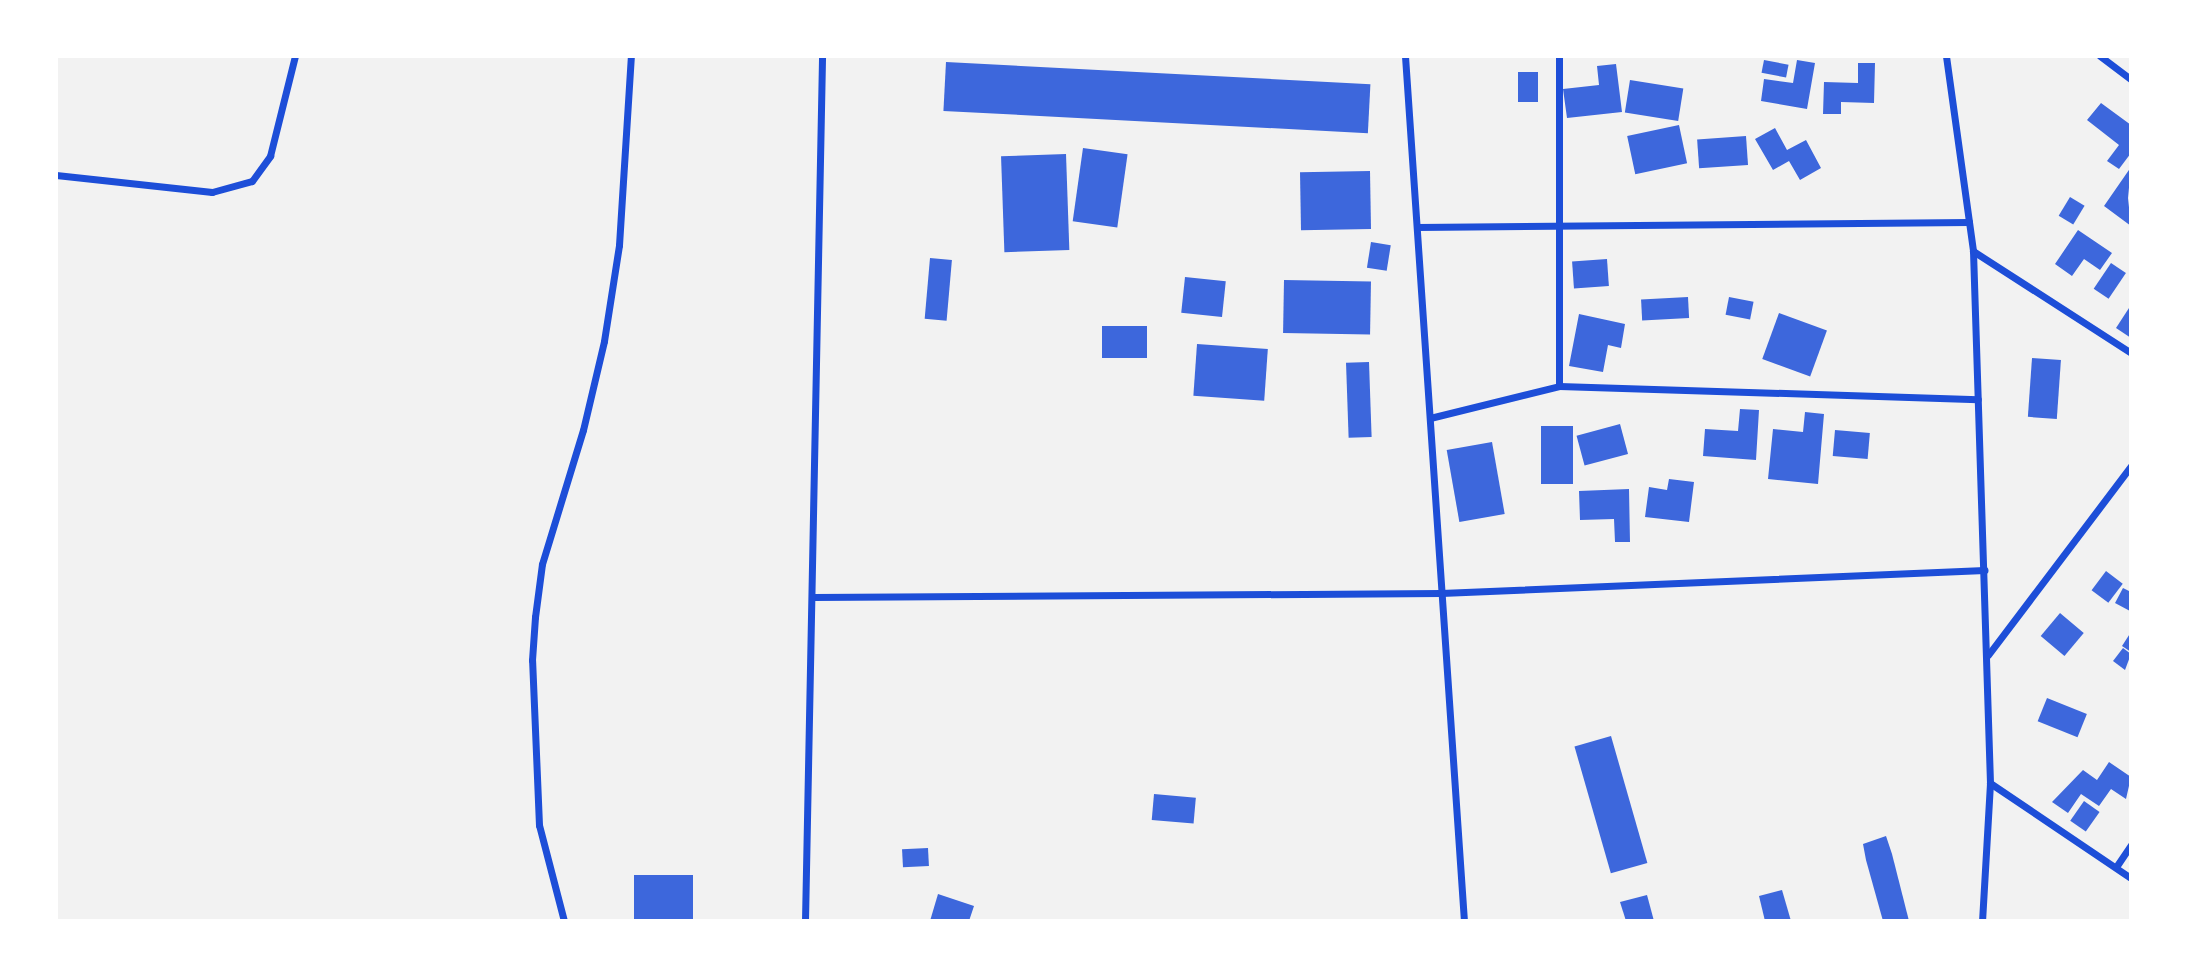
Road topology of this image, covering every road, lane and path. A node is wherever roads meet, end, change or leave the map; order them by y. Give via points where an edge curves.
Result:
1 (295, 56) edge
2 (631, 56) edge
3 (822, 56) edge
4 (1405, 56) edge
5 (1559, 56) edge
6 (1946, 56) edge
7 (2100, 56) edge
8 (2131, 79) edge
9 (56, 175) edge
10 (1969, 222) junction
11 (1562, 226) junction
12 (1416, 227) junction
13 (1973, 251) junction
14 (2131, 353) edge
15 (1559, 386) junction
16 (1978, 399) junction
17 (1430, 418) junction
18 (2131, 466) edge
19 (1984, 570) junction
20 (1441, 593) junction
21 (813, 597) junction
22 (1988, 656) junction
23 (1990, 783) junction
24 (2131, 845) edge
25 (2116, 867) junction
26 (2131, 878) edge
27 (564, 921) edge
28 (805, 921) edge
29 (1464, 921) edge
30 (1982, 921) edge

1 - 9 street via 270,156 252,181 212,192
2 - 27 street via 619,245 604,341 583,430 542,564 535,617 539,825
3 - 21 street
4 - 12 street
5 - 11 street
6 - 10 street
7 - 8 street
10 - 11 street
10 - 13 street
11 - 12 street
11 - 15 street
12 - 17 street
13 - 14 street
13 - 16 street
15 - 16 street
15 - 17 street
16 - 19 street
17 - 20 street
18 - 22 street
19 - 20 street
19 - 22 street
20 - 21 street
20 - 29 street
21 - 28 street
22 - 23 street
23 - 25 street
23 - 30 street
24 - 25 street
25 - 26 street

